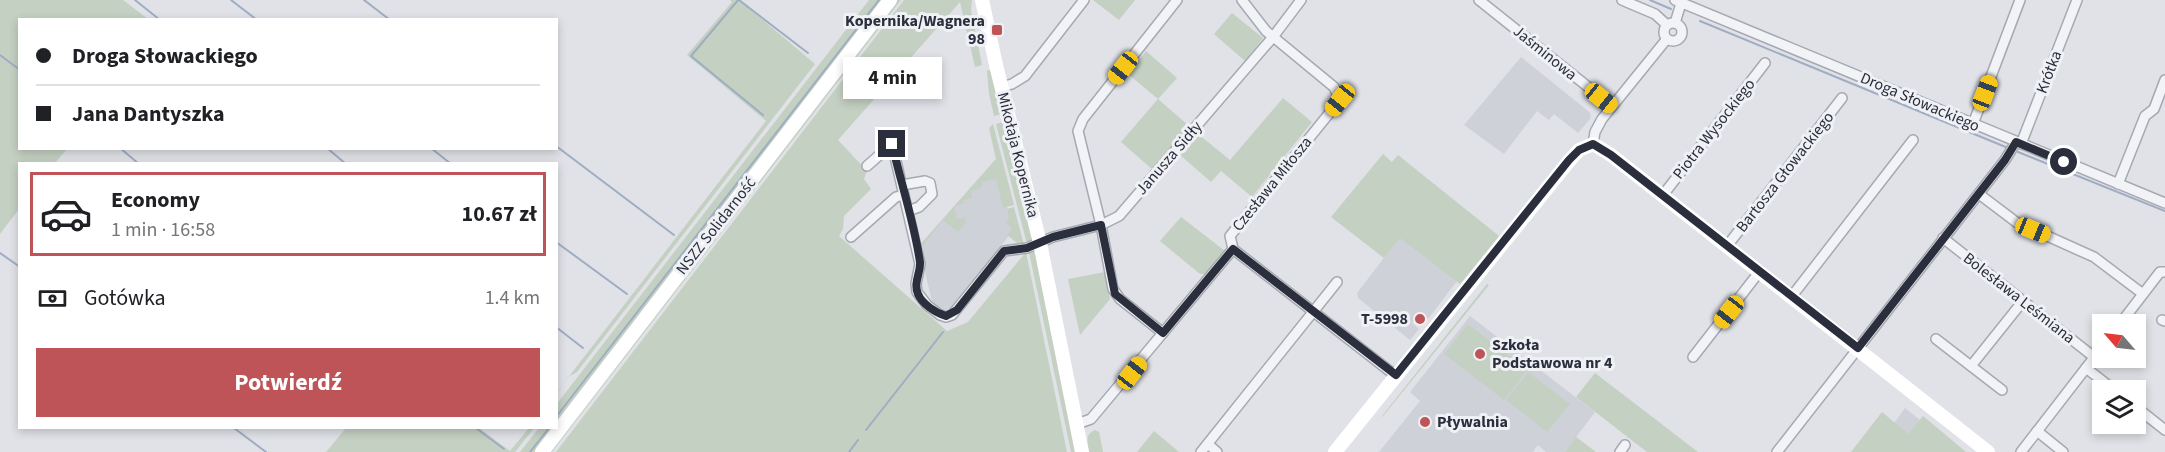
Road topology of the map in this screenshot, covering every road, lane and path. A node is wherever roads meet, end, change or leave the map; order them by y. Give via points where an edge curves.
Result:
1 (890, 0) edge
2 (982, 0) edge
3 (1084, 0) edge
4 (1177, 0) edge
5 (1242, 0) edge
6 (1301, 0) edge
7 (1479, 0) edge
8 (1622, 0) edge
9 (2020, 0) edge
10 (2077, 0) edge
11 (1680, 1) edge
12 (1671, 24) junction
13 (1273, 37) junction
14 (1666, 40) junction
15 (1765, 63) dead end
16 (2165, 80) edge
17 (1001, 87) junction
18 (1842, 98) dead end
19 (1612, 106) junction
20 (1972, 124) junction
21 (1913, 140) dead end
22 (2018, 143) junction
23 (1593, 144) junction
24 (867, 166) dead end
25 (2118, 184) junction
26 (903, 190) junction
27 (1978, 194) junction
28 (1663, 195) junction
29 (2165, 203) edge
30 (908, 211) junction
31 (1101, 225) junction
32 (851, 237) dead end
33 (1943, 238) junction
34 (1040, 243) junction
35 (1727, 246) junction
36 (1233, 249) junction
37 (1760, 271) junction
38 (2165, 272) edge
39 (1337, 282) dead end
40 (2143, 294) junction
41 (1792, 296) junction
42 (2023, 301) junction
43 (1313, 313) junction
44 (2128, 314) edge
45 (1163, 333) junction
46 (1936, 339) dead end
47 (1858, 348) junction
48 (2092, 355) edge
49 (1693, 357) dead end
50 (2092, 360) edge
51 (1971, 366) junction
52 (2086, 368) junction
53 (1396, 375) junction
54 (2101, 380) edge
55 (2002, 390) dead end
56 (2146, 415) edge
57 (1077, 424) junction
58 (2165, 430) edge
59 (2037, 431) junction
60 (1205, 448) edge
61 (542, 452) edge
62 (1082, 452) edge
63 (1217, 452) edge
64 (1335, 452) edge
65 (1777, 452) edge
66 (1988, 452) edge
67 (2021, 452) edge
68 (2063, 452) edge

1 - 61 street, NSZZ Solidarność
2 - 17 street, Mikołaja Kopernika
3 - 17 street via 1025,76
4 - 31 street via 1080,124 1079,137
5 - 13 street
6 - 13 street, Janusza Sidły
7 - 19 street, Jaśminowa
8 - 12 street
9 - 20 street
10 - 22 street, Krótka
11 - 12 street
11 - 20 street, Droga Słowackiego
12 - 14 street via 1663,32
12 - 14 street via 1681,28 1681,37 1674,42
13 - 31 street, Janusza Sidły via 1119,216
13 - 36 street, Czesława Miłosza via 1334,87 1340,100 1230,236
14 - 19 street
15 - 28 street, Piotra Wysockiego
16 - 25 street via 2154,109 2145,116
17 - 34 street, Mikołaja Kopernika
18 - 35 street, Bartosza Głowackiego
19 - 23 street via 1597,125
20 - 22 street, Droga Słowackiego
21 - 41 street
22 - 25 street, Droga Słowackiego
22 - 27 street, Krótka
23 - 28 street
23 - 53 street via 1569,160
24 - 26 street via 892,144
25 - 29 street, Droga Słowackiego
26 - 30 street
26 - 30 street via 930,183 932,194 919,207
26 - 32 street
27 - 33 street, Krótka
27 - 40 street via 2016,222 2094,256
28 - 35 street
30 - 34 street, Janusza Sidły via 920,264 917,292 940,315 957,310 1004,251
31 - 34 street, Janusza Sidły
31 - 45 street via 1115,294
33 - 42 street, Bolesława Leśmiana
33 - 47 street, Krótka
34 - 57 street, Mikołaja Kopernika
35 - 37 street
36 - 43 street, Czesława Miłosza
36 - 45 street
37 - 41 street
37 - 49 street
38 - 40 street via 2160,272
39 - 43 street
40 - 44 street
41 - 47 street
42 - 48 street, Bolesława Leśmiana
42 - 51 street
43 - 53 street, Czesława Miłosza
43 - 60 street
45 - 57 street via 1092,419
46 - 51 street
47 - 65 street, Krótka
47 - 66 street
50 - 52 street
51 - 55 street
52 - 54 street
52 - 59 street
53 - 64 street
56 - 58 street
57 - 62 street, Mikołaja Kopernika
59 - 67 street
59 - 68 street
60 - 63 street

